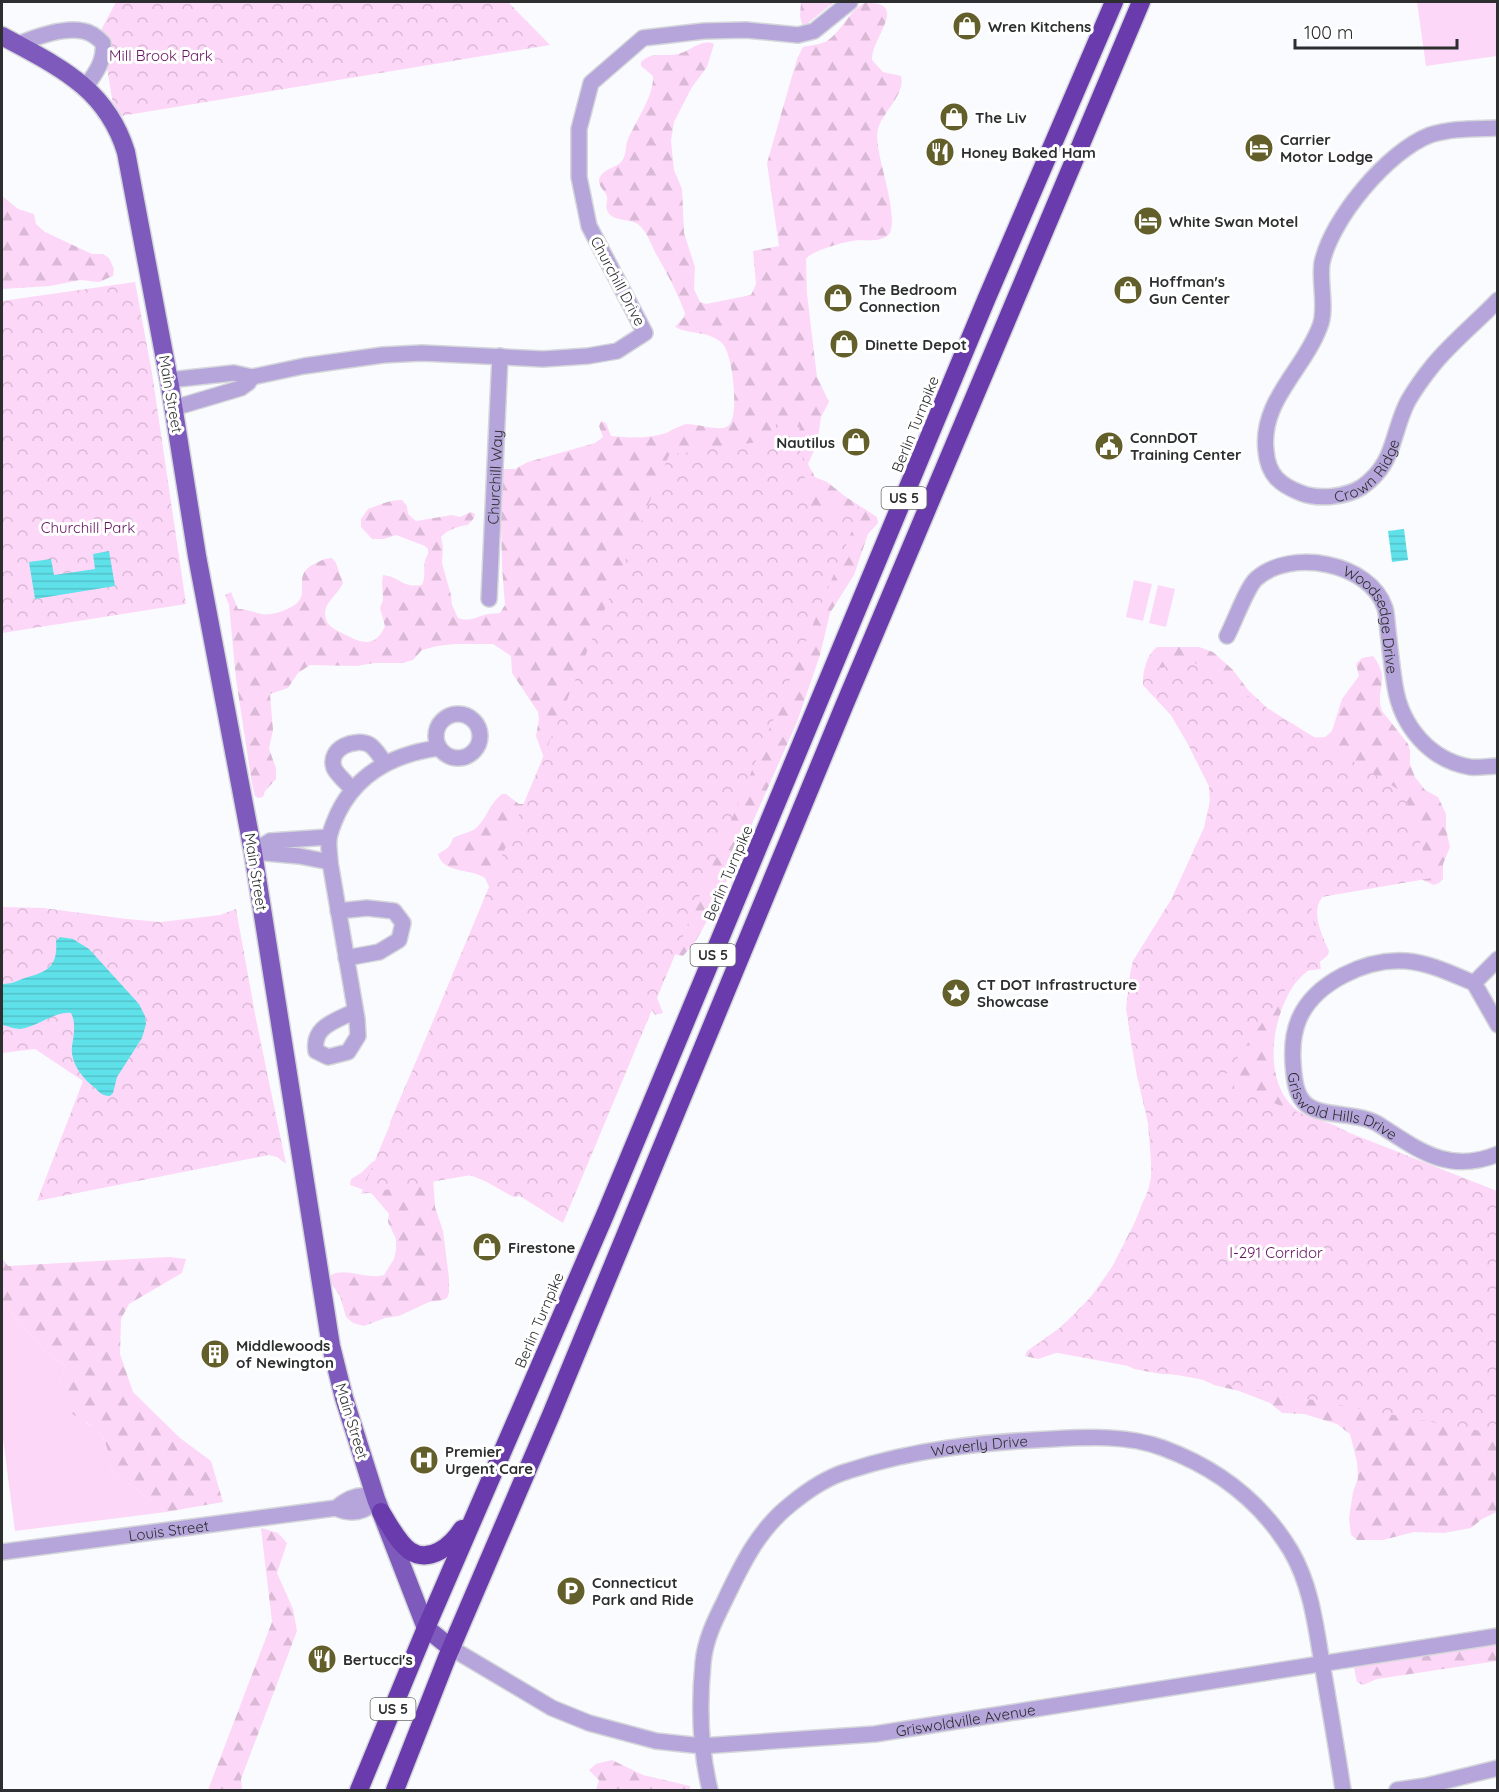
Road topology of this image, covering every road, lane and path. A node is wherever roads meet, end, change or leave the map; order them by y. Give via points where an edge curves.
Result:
1 (850, 2) edge
2 (1114, 2) edge
3 (1142, 2) edge
4 (1103, 28) junction
5 (9, 40) edge
6 (1122, 50) junction
7 (86, 86) junction
8 (1497, 128) edge
9 (986, 300) junction
10 (1497, 300) edge
11 (1012, 312) junction
12 (500, 356) junction
13 (252, 376) junction
14 (169, 381) junction
15 (174, 408) junction
16 (489, 598) dead end
17 (1227, 636) dead end
18 (822, 696) junction
19 (844, 706) junction
20 (438, 748) dead end
21 (385, 764) junction
22 (1497, 766) edge
23 (353, 790) junction
24 (329, 837) junction
25 (253, 852) junction
26 (330, 862) junction
27 (338, 911) junction
28 (346, 958) junction
29 (1497, 959) edge
30 (1474, 984) junction
31 (355, 1011) dead end
32 (1497, 1025) edge
33 (1497, 1154) edge
34 (640, 1199) junction
35 (605, 1215) junction
36 (379, 1506) junction
37 (478, 1508) junction
38 (2, 1552) edge
39 (426, 1628) junction
40 (1497, 1636) edge
41 (451, 1648) junction
42 (1322, 1663) junction
43 (702, 1746) junction
44 (1497, 1768) edge
45 (359, 1791) edge
46 (395, 1791) edge
47 (710, 1791) edge
48 (1343, 1791) edge
49 (1397, 1791) edge

1 - 12 street, Churchill Drive via 814,31 798,35 746,30 643,38 591,83 579,129 579,177 589,226 645,333 617,351 568,358
2 - 4 highway, Berlin Turnpike / US 5
3 - 6 highway, US 5
4 - 6 highway via 1117,35
4 - 9 highway, Berlin Turnpike / US 5
5 - 7 main road, Main Street
5 - 7 street, Main Street via 58,32 83,31 95,36 103,43 104,52
6 - 11 highway, US 5
7 - 14 main road, Main Street via 109,113 126,152
8 - 10 street, Crown Ridge via 1440,132 1416,142 1389,161 1351,205 1331,237 1322,264 1322,324 1272,405 1264,436 1267,465 1281,483 1304,494 1334,497 1361,488 1384,468 1408,402 1434,364
9 - 11 highway
9 - 18 highway, Berlin Turnpike / US 5
11 - 19 highway, US 5
12 - 13 street, Churchill Drive via 383,355
12 - 16 street, Churchill Way
13 - 14 street, Churchill Drive via 234,373
13 - 15 street, Churchill Drive via 241,388
14 - 15 main road, Main Street
15 - 25 main road, Main Street via 197,556
17 - 22 street, Woodsedge Drive via 1254,580 1272,568 1301,562 1330,565 1352,574 1372,587 1385,608 1395,689 1416,738 1440,756 1471,767
18 - 19 highway
18 - 35 highway, Berlin Turnpike / US 5
19 - 34 highway, US 5
20 - 21 street via 418,750
21 - 23 street
21 - 23 street via 372,746 362,742 346,744 334,759 334,768
23 - 24 street via 347,795
24 - 25 street via 270,842
24 - 26 street
25 - 26 street
25 - 36 main road, Main Street via 332,1346 344,1398
26 - 27 street
27 - 28 street
27 - 28 street via 394,911 403,923 399,940 379,952
28 - 31 street
29 - 30 street
30 - 32 street
30 - 33 street, Griswold Hills Drive via 1429,964 1404,960 1351,972 1330,983 1310,1001 1293,1042 1293,1066 1301,1100 1308,1107 1377,1123 1419,1151 1436,1157 1461,1162
34 - 35 highway
34 - 41 highway, US 5
35 - 37 highway, Berlin Turnpike / US 5
36 - 37 highway via 408,1550 426,1555 447,1548
36 - 38 street, Louis Street via 345,1512 336,1508
36 - 39 main road, Main Street
37 - 39 highway, Berlin Turnpike / US 5
39 - 41 main road
39 - 45 highway, Berlin Turnpike / US 5
40 - 42 street, Griswoldville Avenue
41 - 43 street, Griswoldville Avenue via 552,1708 589,1723 656,1742
41 - 46 highway, US 5
42 - 43 street, Griswoldville Avenue via 875,1734
42 - 43 street, Waverly Drive via 1316,1620 1291,1551 1263,1514 1231,1483 1160,1447 1125,1439 1090,1437 970,1444 846,1471 816,1485 768,1525 738,1571 706,1644
42 - 48 street, Waverly Drive
43 - 47 street, Waverly Drive
44 - 49 street

